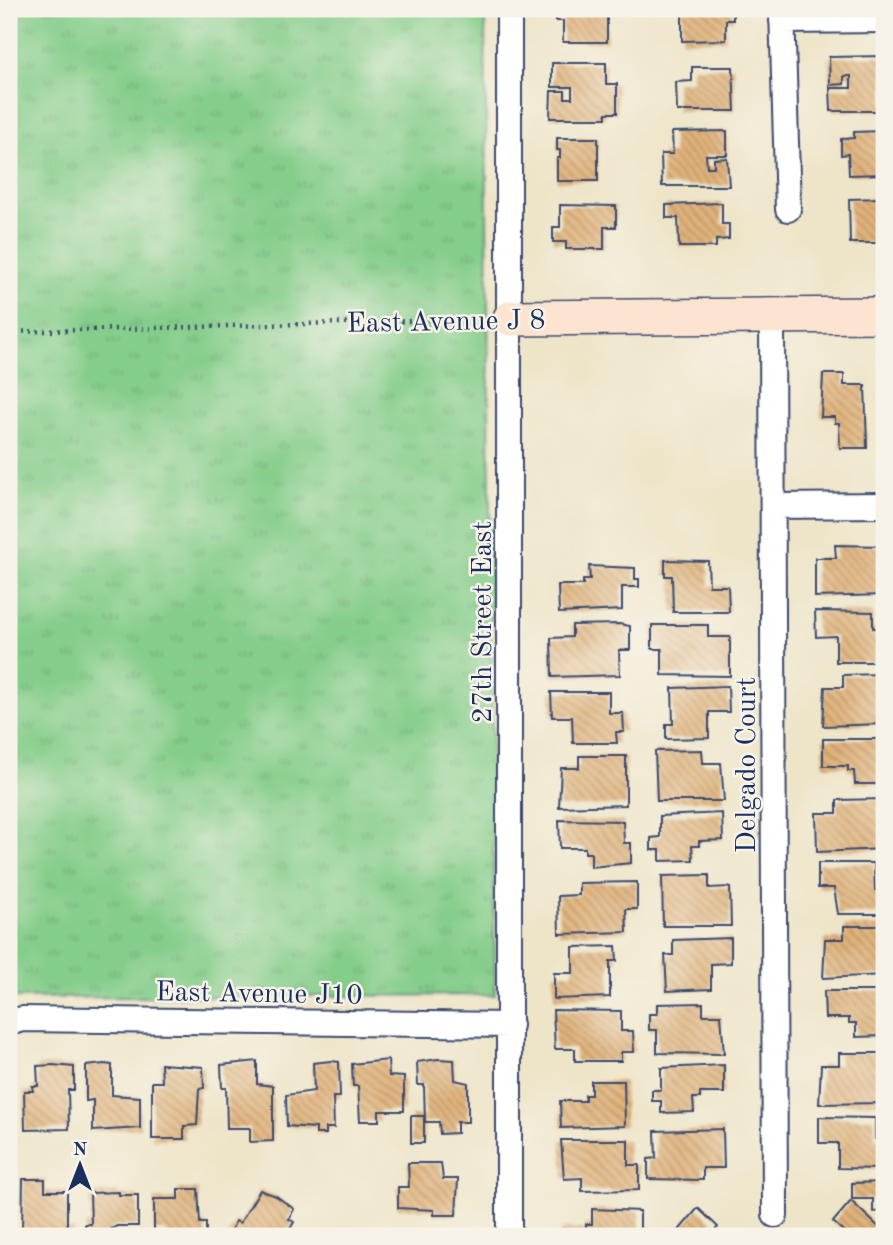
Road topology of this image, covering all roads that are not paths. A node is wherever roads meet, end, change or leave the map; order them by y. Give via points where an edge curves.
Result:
1 (509, 9) edge
2 (782, 15) edge
3 (884, 20) edge
4 (788, 209) dead end
5 (884, 315) edge
6 (772, 316) junction
7 (512, 318) junction
8 (884, 505) edge
9 (775, 506) junction
10 (9, 1023) edge
11 (510, 1025) junction
12 (775, 1215) dead end
13 (509, 1236) edge

1 - 7 street, 27th Street East
2 - 3 street
2 - 4 street
5 - 6 street, East Avenue J 8
6 - 7 street, East Avenue J 8
6 - 9 street, Delgado Court
7 - 11 street, 27th Street East
8 - 9 street
9 - 12 street, Delgado Court
10 - 11 street, East Avenue J10 via 22,1019
11 - 13 street, 27th Street East

